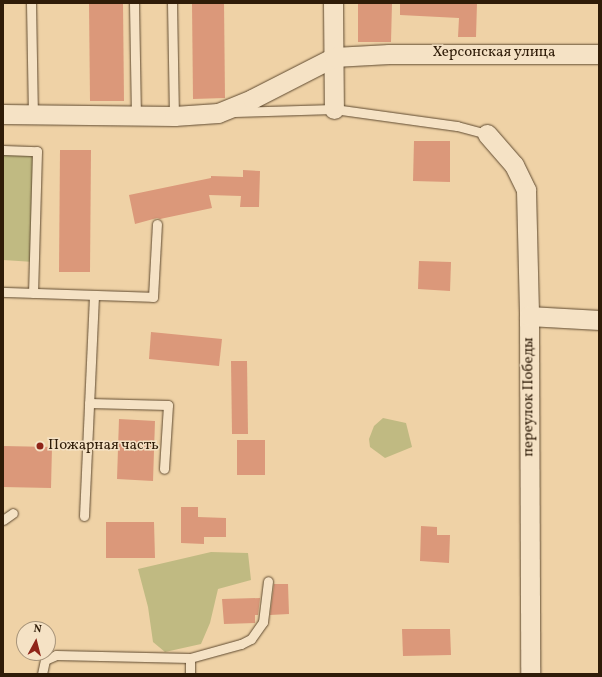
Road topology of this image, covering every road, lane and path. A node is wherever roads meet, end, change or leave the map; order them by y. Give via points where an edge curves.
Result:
1 (31, 3) edge
2 (134, 3) edge
3 (172, 3) edge
4 (333, 3) edge
5 (599, 54) edge
6 (334, 56) junction
7 (334, 109) junction
8 (218, 113) junction
9 (3, 114) edge
10 (33, 114) junction
11 (136, 116) junction
12 (174, 116) junction
13 (487, 134) joint
14 (3, 150) edge
15 (157, 224) dead end
16 (3, 292) edge
17 (33, 293) junction
18 (94, 295) junction
19 (529, 316) junction
20 (599, 320) edge
21 (90, 403) junction
22 (164, 469) dead end
23 (13, 513) dead end
24 (84, 516) dead end
25 (3, 520) edge
26 (268, 581) dead end
27 (190, 658) junction
28 (42, 674) edge
29 (190, 674) edge
30 (530, 674) edge

1 - 10 lane
2 - 11 lane
3 - 12 lane
4 - 6 street
5 - 6 street, Херсонская улица
6 - 7 street
6 - 8 street via 252,99
7 - 8 lane
7 - 13 lane via 457,126
8 - 12 street
9 - 10 street
10 - 11 street
11 - 12 street
13 - 19 street, переулок Победы via 514,165 526,190
14 - 17 lane via 37,151
15 - 18 lane via 153,296
16 - 17 lane
17 - 18 lane
18 - 21 lane
19 - 20 street
19 - 30 street, переулок Победы
21 - 22 lane via 168,405
21 - 24 lane
23 - 25 lane
26 - 27 lane via 263,622 252,639
27 - 28 lane via 56,655 44,660
27 - 29 lane

